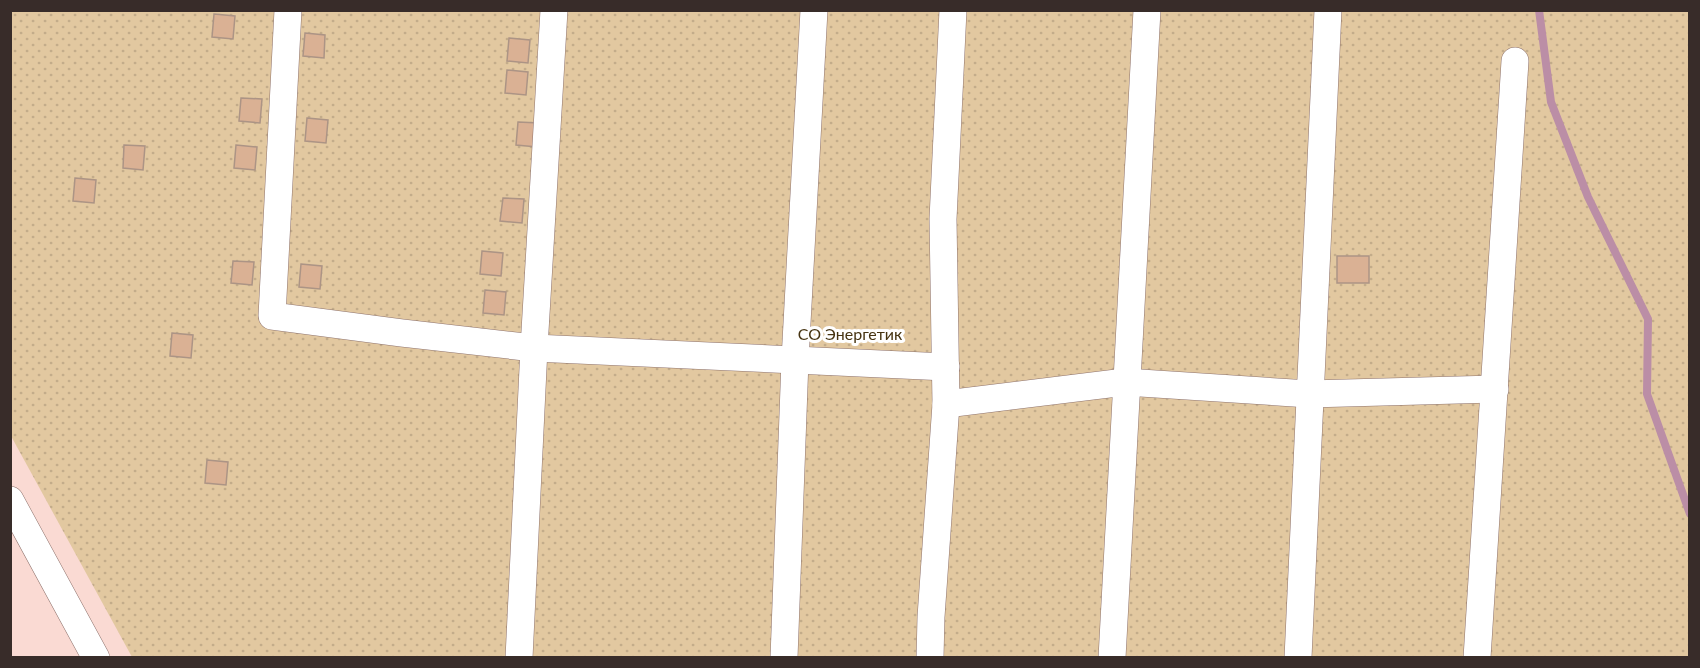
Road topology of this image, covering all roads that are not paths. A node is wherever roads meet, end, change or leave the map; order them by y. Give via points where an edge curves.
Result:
1 (288, 10) edge
2 (554, 10) edge
3 (814, 10) edge
4 (953, 10) edge
5 (1147, 10) edge
6 (1328, 10) edge
7 (1515, 61) dead end
8 (534, 348) junction
9 (795, 360) junction
10 (946, 367) junction
11 (1125, 382) junction
12 (1495, 389) junction
13 (1309, 394) junction
14 (946, 404) junction
15 (10, 500) edge
16 (96, 657) edge
17 (519, 657) edge
18 (784, 657) edge
19 (930, 657) edge
20 (1112, 657) edge
21 (1298, 657) edge
22 (1477, 657) edge

1 - 8 street via 272,316
2 - 8 street
3 - 9 street
4 - 10 street via 943,219
5 - 11 street
6 - 13 street
7 - 12 street
8 - 9 street
8 - 17 street
9 - 10 street
9 - 18 street
10 - 14 street
11 - 13 street
11 - 14 street
11 - 20 street
12 - 13 street
12 - 22 street
13 - 21 street
14 - 19 street
15 - 16 street

